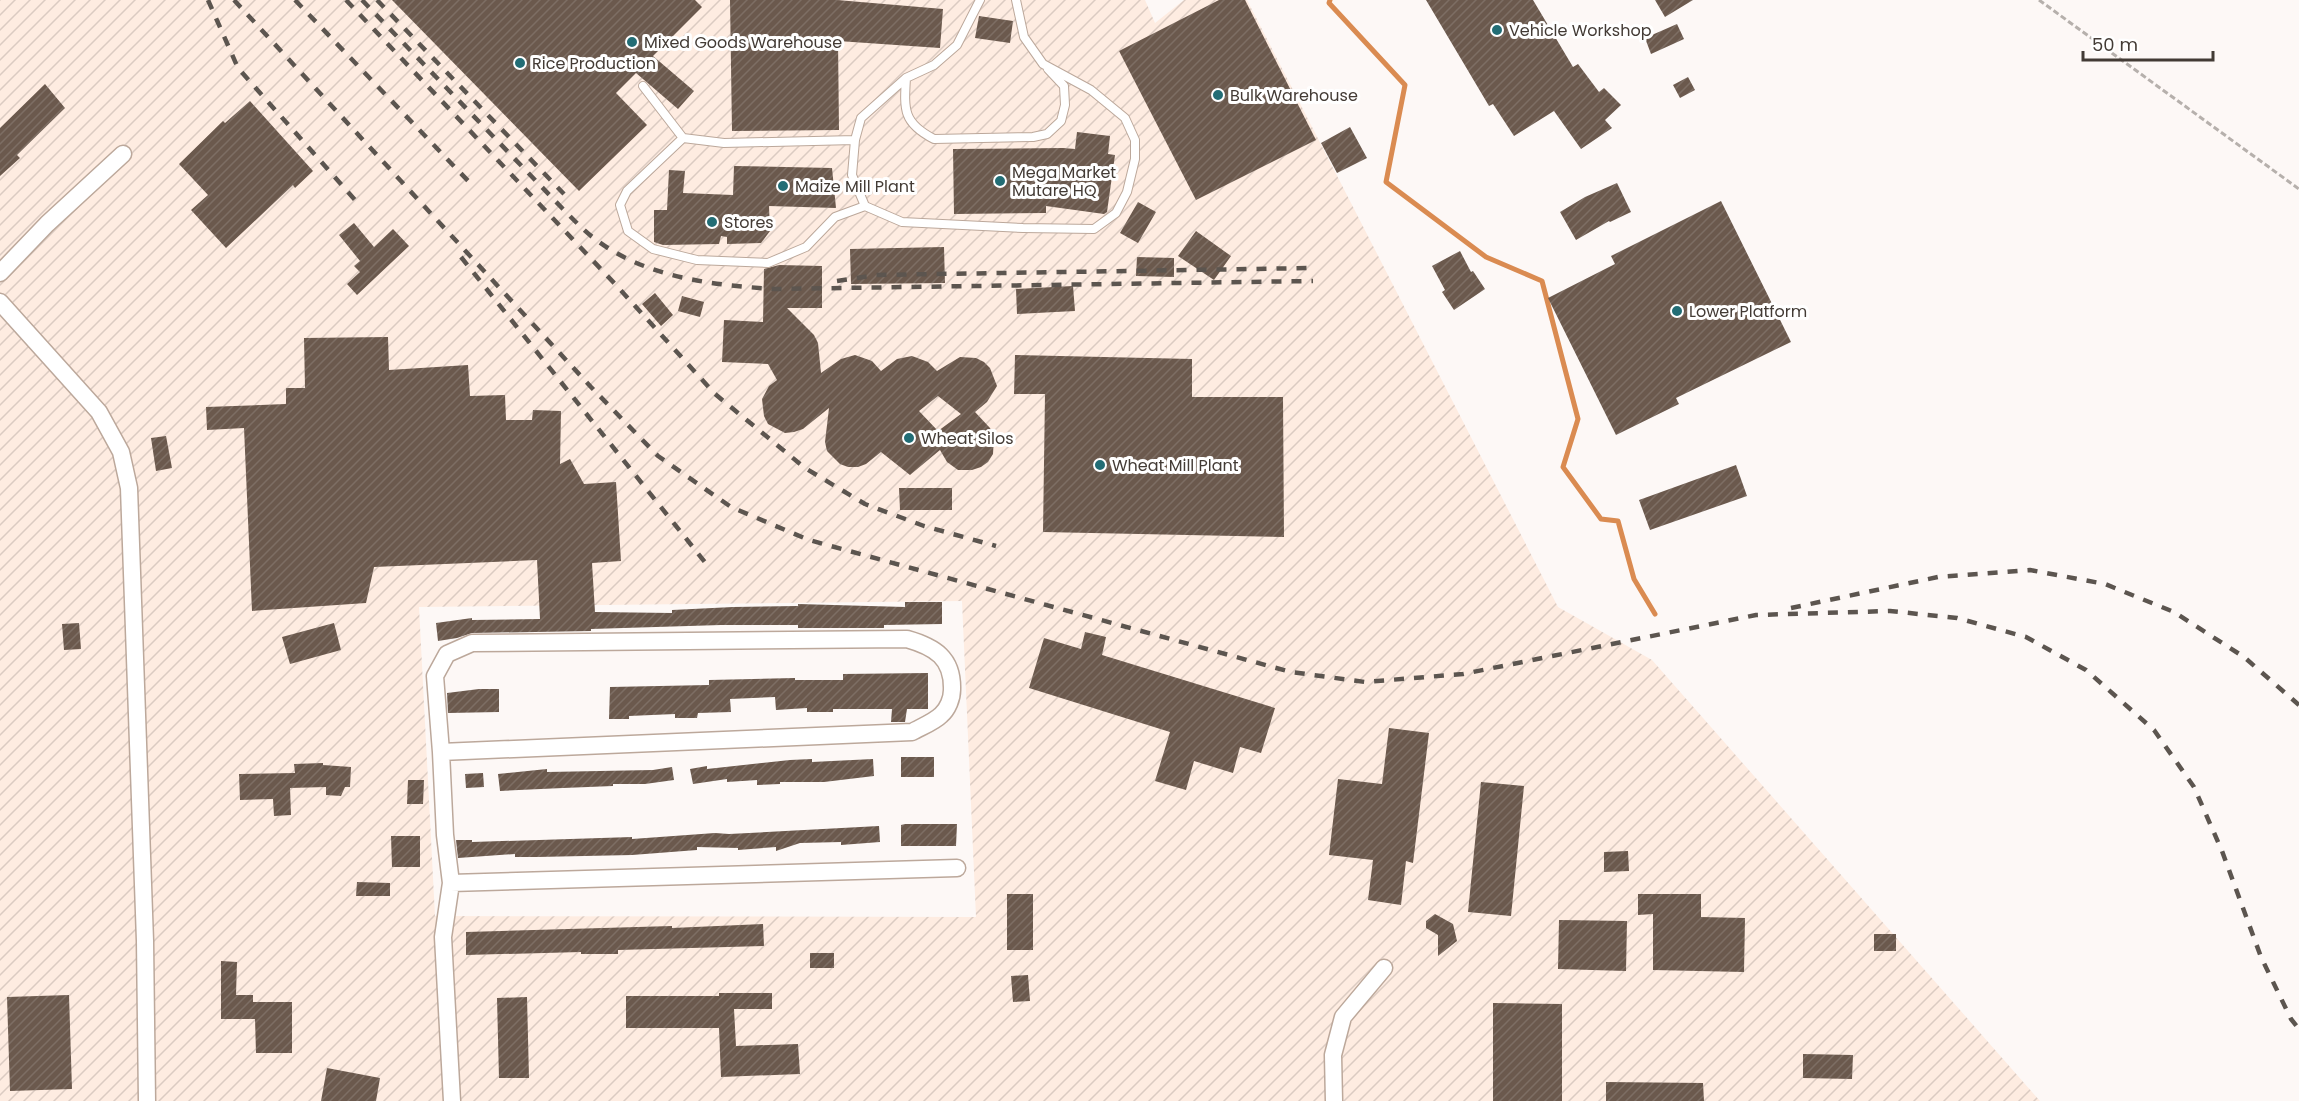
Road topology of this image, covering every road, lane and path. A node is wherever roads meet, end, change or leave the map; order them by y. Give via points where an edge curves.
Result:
1 (980, 0) edge
2 (1016, 0) edge
3 (2038, 0) edge
4 (1043, 64) junction
5 (906, 78) junction
6 (643, 86) dead end
7 (683, 138) junction
8 (855, 140) junction
9 (123, 154) dead end
10 (2299, 189) edge
11 (865, 206) junction
12 (0, 273) edge
13 (0, 302) edge
14 (441, 752) junction
15 (957, 868) dead end
16 (451, 883) junction
17 (1384, 968) dead end
18 (147, 1101) edge
19 (452, 1101) edge
20 (1334, 1101) edge

1 - 5 lane via 957,45 934,65
2 - 4 lane via 1024,37
3 - 10 path
4 - 5 lane via 1064,86 1065,105 1061,121 1047,134 1033,137 934,139 921,133 905,112
4 - 11 lane via 1091,90 1125,118 1135,140 1136,159 1127,192 1116,213 1094,229 1023,228 902,222
5 - 8 lane via 861,118
6 - 7 lane
7 - 8 lane via 724,143
7 - 11 lane via 627,191 620,205 628,231 653,249 697,260 768,263 806,247 835,218
8 - 11 lane via 852,175
9 - 12 street
13 - 18 street via 99,412 121,452 129,488
14 - 14 street via 435,676 447,654 472,643 907,639 942,656 952,674 952,698 942,715 912,732
14 - 16 street
15 - 16 street
16 - 19 street via 443,937
17 - 20 street via 1343,1017 1333,1055

